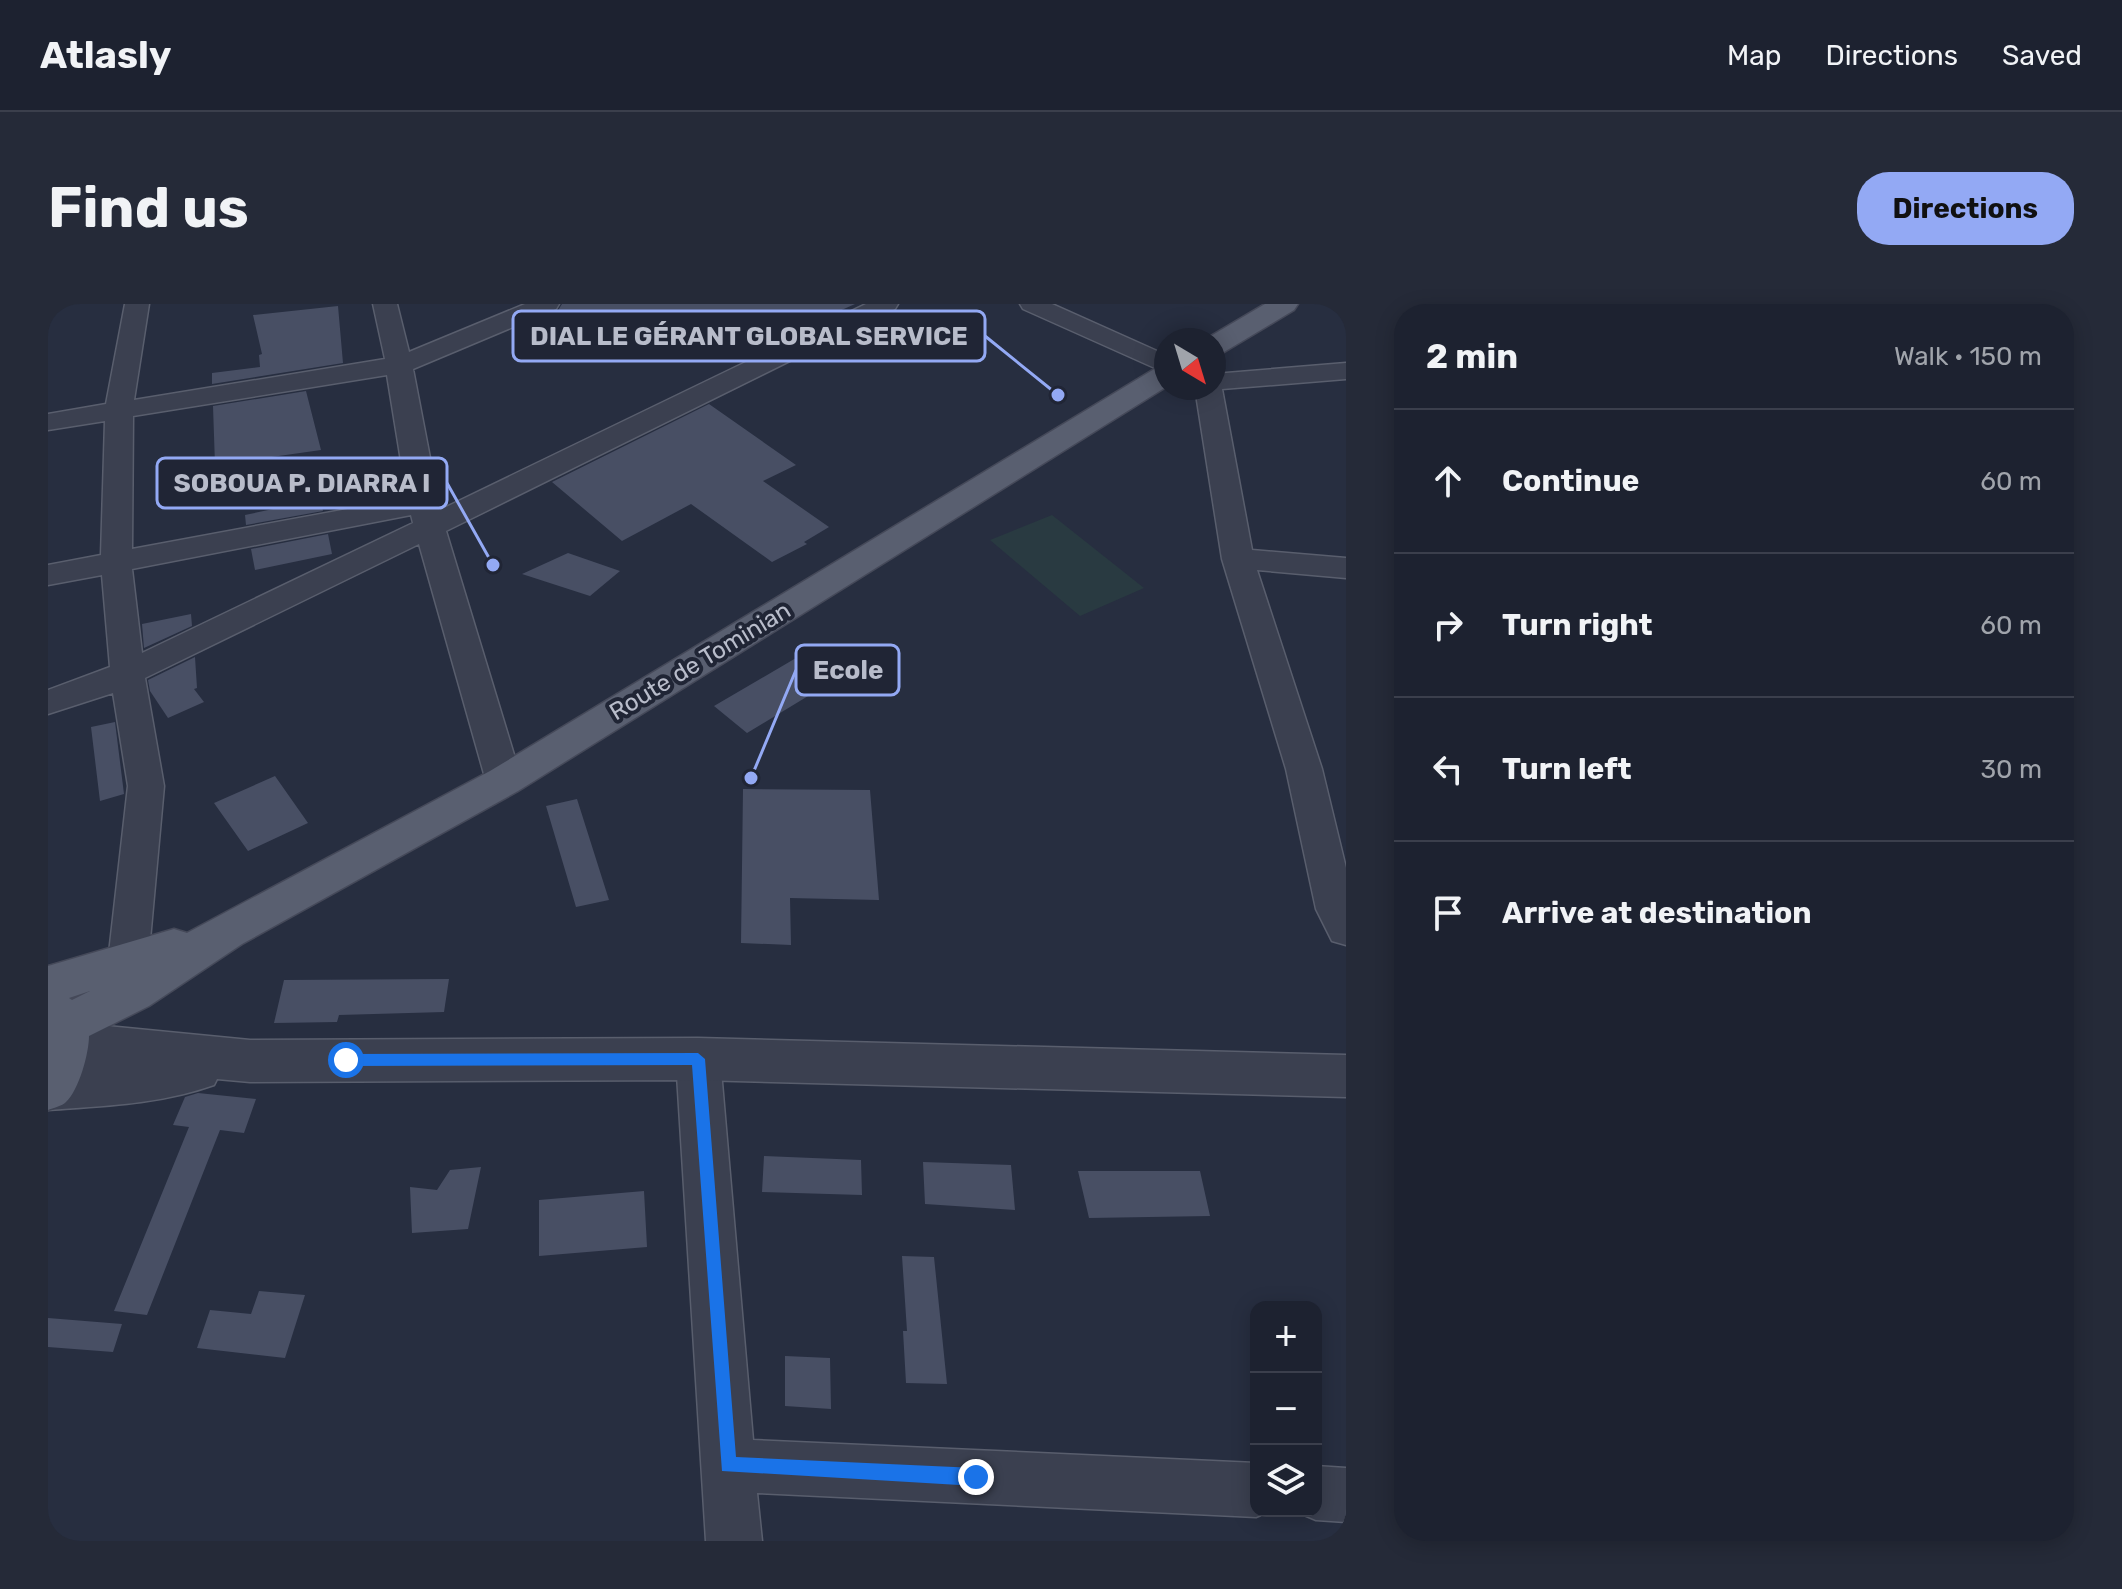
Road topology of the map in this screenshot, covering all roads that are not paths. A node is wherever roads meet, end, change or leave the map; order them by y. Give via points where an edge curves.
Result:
1 (137, 304) edge
2 (385, 304) edge
3 (547, 304) edge
4 (886, 304) edge
5 (1032, 304) edge
6 (1284, 304) edge
7 (1226, 339) edge
8 (1154, 360) edge
9 (399, 365) junction
10 (1346, 371) edge
11 (1154, 381) edge
12 (1226, 381) edge
13 (1210, 400) edge
14 (119, 410) junction
15 (48, 422) edge
16 (427, 516) junction
17 (1238, 559) junction
18 (116, 562) junction
19 (1346, 568) edge
20 (48, 575) edge
21 (127, 671) junction
22 (48, 702) edge
23 (504, 781) junction
24 (1346, 929) edge
25 (226, 931) junction
26 (128, 962) junction
27 (57, 1016) edge
28 (698, 1059) junction
29 (250, 1061) junction
30 (1346, 1076) edge
31 (48, 1088) edge
32 (728, 1465) junction
33 (1250, 1490) edge
34 (1322, 1493) edge
35 (1346, 1495) edge
36 (734, 1541) edge

1 - 14 street
2 - 9 street
3 - 9 street
4 - 16 street
5 - 8 street
6 - 7 main road
9 - 14 street
9 - 16 street
10 - 12 street
11 - 23 main road, Route de Tominian
13 - 17 street
14 - 15 street
14 - 18 street
16 - 18 street
16 - 21 street via 188,645
16 - 23 street
17 - 19 street
17 - 24 street via 1304,769 1336,909
18 - 20 street
18 - 21 street
21 - 22 street
21 - 26 street via 146,786
23 - 25 main road, Route de Tominian
25 - 26 main road
25 - 27 main road via 133,992
26 - 27 main road
27 - 29 street
27 - 31 main road via 58,1073
28 - 29 street
28 - 30 street
28 - 32 street
29 - 31 street via 133,1082
32 - 33 street
32 - 36 street
34 - 35 street

